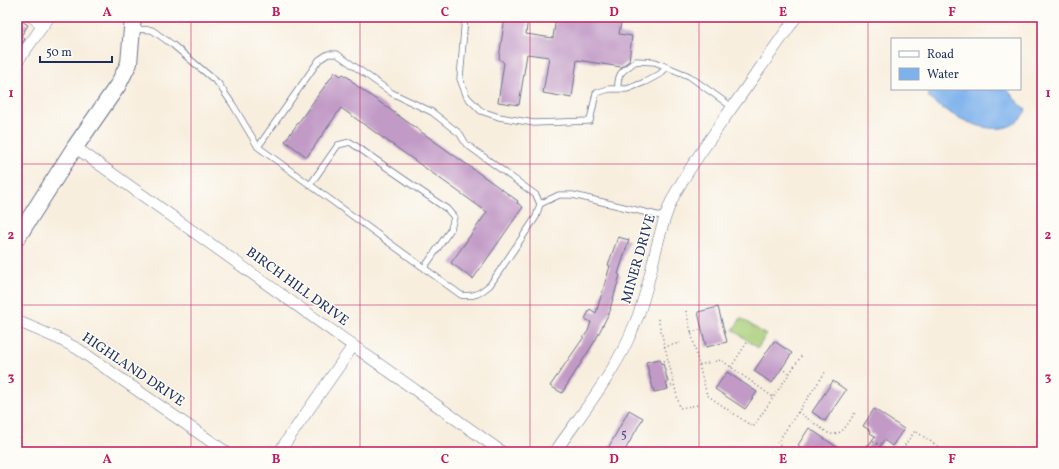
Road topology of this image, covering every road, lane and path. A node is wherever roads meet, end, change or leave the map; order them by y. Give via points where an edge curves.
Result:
1 (32, 17) edge
2 (465, 17) edge
3 (796, 17) edge
4 (46, 21) edge
5 (133, 23) edge
6 (17, 62) edge
7 (667, 67) junction
8 (618, 89) junction
9 (732, 107) junction
10 (75, 147) junction
11 (258, 147) junction
12 (310, 185) junction
13 (540, 204) junction
14 (665, 217) junction
15 (17, 238) edge
16 (424, 268) junction
17 (686, 311) dead end
18 (658, 319) dead end
19 (17, 321) edge
20 (702, 329) dead end
21 (691, 332) junction
22 (748, 341) dead end
23 (680, 343) dead end
24 (353, 346) junction
25 (664, 346) junction
26 (802, 354) dead end
27 (668, 360) junction
28 (660, 362) dead end
29 (699, 365) junction
30 (731, 367) junction
31 (781, 368) dead end
32 (826, 371) dead end
33 (789, 374) junction
34 (674, 385) junction
35 (667, 387) dead end
36 (773, 397) junction
37 (698, 405) dead end
38 (856, 411) dead end
39 (798, 412) junction
40 (876, 437) dead end
41 (873, 441) junction
42 (226, 452) edge
43 (279, 452) edge
44 (502, 452) edge
45 (556, 452) edge
46 (790, 452) edge
47 (857, 452) edge
48 (890, 452) edge
49 (900, 452) edge
50 (936, 452) edge

1 - 4 street
2 - 8 lane via 460,79 467,97 481,111 499,117 534,122 590,121 596,93
3 - 9 street, MINER DRIVE
4 - 6 street
5 - 10 street via 129,63 118,85
5 - 11 lane via 152,30 218,83 234,104
7 - 8 lane via 645,82 627,89
7 - 8 lane via 655,62 636,61 617,79
7 - 9 lane via 689,76
9 - 14 street, MINER DRIVE via 681,183
10 - 15 street
10 - 24 street, BIRCH HILL DRIVE
11 - 12 lane
11 - 13 lane via 319,60 328,54 337,54 392,93 432,112 460,134 466,144 536,195
12 - 16 lane
12 - 16 lane via 338,145 350,142 447,208 454,217 451,229
13 - 14 lane via 558,195 573,195
13 - 16 lane via 536,217 490,285 480,293 471,297 461,295
14 - 45 street, MINER DRIVE via 645,296 625,346
17 - 21 path
18 - 25 path
19 - 42 street, HIGHLAND DRIVE via 78,349
20 - 21 path
21 - 29 path
22 - 30 path
23 - 25 path
24 - 43 street
24 - 44 street, BIRCH HILL DRIVE
25 - 27 path
26 - 33 path
27 - 28 path
27 - 34 path
29 - 30 path via 720,360
29 - 36 path via 706,395 753,427
30 - 36 path
31 - 33 path
32 - 39 path
33 - 36 path
34 - 35 path
34 - 37 path via 680,408
38 - 39 path via 842,432 833,435
39 - 46 path via 777,443
40 - 41 path
41 - 47 path
41 - 48 path
49 - 50 path via 914,431 939,448

